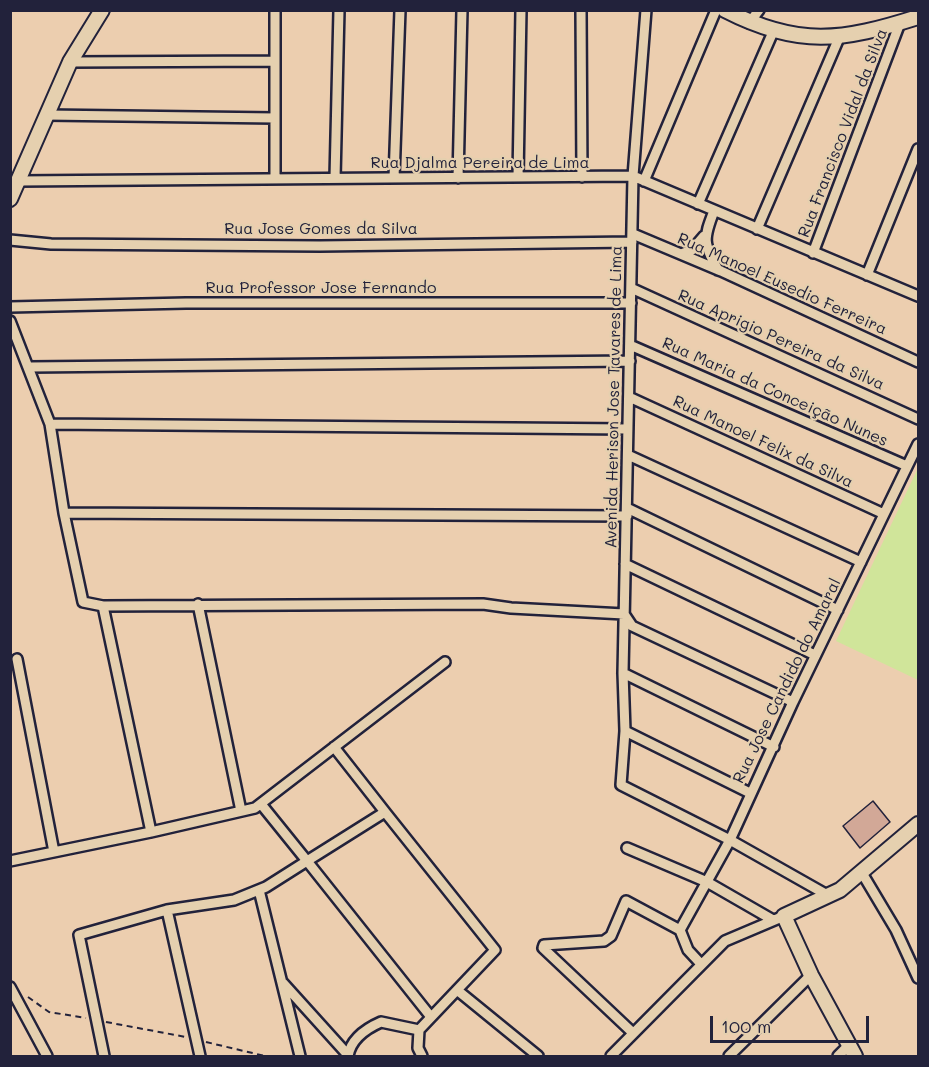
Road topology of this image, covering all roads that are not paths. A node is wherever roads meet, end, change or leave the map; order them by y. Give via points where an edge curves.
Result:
1 (102, 10) edge
2 (275, 10) edge
3 (339, 10) edge
4 (400, 10) edge
5 (462, 10) edge
6 (521, 10) edge
7 (581, 10) edge
8 (646, 10) edge
9 (716, 10) edge
10 (725, 10) edge
11 (759, 10) edge
12 (910, 18) edge
13 (749, 23) junction
14 (773, 32) junction
15 (839, 38) junction
16 (275, 61) junction
17 (70, 62) junction
18 (45, 115) junction
19 (275, 118) junction
20 (918, 149) edge
21 (518, 177) junction
22 (582, 177) junction
23 (633, 177) junction
24 (335, 178) junction
25 (394, 178) junction
26 (458, 178) junction
27 (275, 179) junction
28 (18, 181) junction
29 (644, 181) junction
30 (10, 199) edge
31 (698, 204) junction
32 (714, 211) junction
33 (757, 229) junction
34 (704, 236) junction
35 (633, 238) junction
36 (10, 240) edge
37 (813, 253) junction
38 (681, 254) junction
39 (718, 270) junction
40 (867, 274) junction
41 (631, 288) junction
42 (918, 296) edge
43 (631, 303) junction
44 (10, 307) edge
45 (10, 321) edge
46 (630, 345) junction
47 (630, 361) junction
48 (918, 362) edge
49 (30, 367) junction
50 (629, 397) junction
51 (918, 419) edge
52 (50, 424) junction
53 (628, 429) junction
54 (918, 444) edge
55 (628, 455) junction
56 (907, 466) junction
57 (627, 512) junction
58 (64, 513) junction
59 (884, 514) junction
60 (861, 562) junction
61 (625, 564) junction
62 (198, 604) junction
63 (103, 606) junction
64 (838, 610) junction
65 (624, 614) junction
66 (815, 655) junction
67 (17, 659) dead end
68 (445, 662) dead end
69 (623, 673) junction
70 (793, 702) junction
71 (625, 731) junction
72 (334, 747) junction
73 (774, 747) junction
74 (750, 793) junction
75 (261, 804) junction
76 (241, 812) junction
77 (385, 812) junction
78 (918, 824) edge
79 (150, 832) junction
80 (730, 840) junction
81 (627, 848) dead end
82 (54, 852) junction
83 (10, 861) edge
84 (307, 861) junction
85 (862, 873) junction
86 (707, 882) junction
87 (259, 890) junction
88 (829, 896) junction
89 (167, 910) junction
90 (779, 918) junction
91 (680, 930) junction
92 (701, 964) junction
93 (811, 975) junction
94 (918, 978) edge
95 (281, 980) junction
96 (10, 987) edge
97 (457, 990) junction
98 (431, 1017) junction
99 (419, 1030) junction
100 (633, 1033) junction
101 (852, 1051) edge
102 (47, 1056) edge
103 (104, 1056) edge
104 (200, 1056) edge
105 (300, 1056) edge
106 (348, 1056) edge
107 (422, 1056) edge
108 (538, 1056) edge
109 (611, 1056) edge
110 (729, 1056) edge
111 (838, 1056) edge

1 - 17 main road
2 - 16 street
3 - 24 street
4 - 25 street
5 - 26 street
6 - 21 street
7 - 22 street
8 - 23 street, Avenida Herison Jose Tavares de Lima
9 - 29 street
10 - 13 main road
11 - 13 street
12 - 15 main road
12 - 37 street, Rua Francisco Vidal da Silva
13 - 14 main road
14 - 15 main road
14 - 31 street
15 - 33 street
16 - 17 street
16 - 19 street
17 - 18 main road
18 - 19 street
18 - 28 main road
19 - 27 street
20 - 40 street
21 - 22 street, Rua Djalma Pereira de Lima
21 - 26 street, Rua Djalma Pereira de Lima
22 - 23 street, Rua Djalma Pereira de Lima
23 - 29 street, Rua Djalma Pereira de Lima
23 - 35 street, Avenida Herison Jose Tavares de Lima
24 - 25 street, Rua Djalma Pereira de Lima
24 - 27 street, Rua Djalma Pereira de Lima
25 - 26 street, Rua Djalma Pereira de Lima
27 - 28 street, Rua Djalma Pereira de Lima
28 - 30 main road
29 - 31 street, Rua Djalma Pereira de Lima
31 - 32 street, Rua Djalma Pereira de Lima
32 - 33 street, Rua Djalma Pereira de Lima
32 - 34 street
33 - 37 street, Rua Djalma Pereira de Lima
34 - 38 street via 692,250
34 - 39 street
35 - 36 street, Rua Jose Gomes da Silva via 320,246 51,244
35 - 38 street, Rua Manoel Eusedio Ferreira
35 - 41 street, Avenida Herison Jose Tavares de Lima
37 - 40 street, Rua Djalma Pereira de Lima
38 - 39 street, Rua Manoel Eusedio Ferreira
39 - 48 street, Rua Manoel Eusedio Ferreira
40 - 42 street, Rua Djalma Pereira de Lima
41 - 43 street, Avenida Herison Jose Tavares de Lima
41 - 51 street, Rua Aprigio Pereira da Silva
43 - 44 street, Rua Professor Jose Fernando
43 - 46 street, Avenida Herison Jose Tavares de Lima
45 - 49 street
46 - 47 street, Avenida Herison Jose Tavares de Lima
46 - 56 street, Rua Maria da Conceição Nunes
47 - 49 street
47 - 50 street, Avenida Herison Jose Tavares de Lima
49 - 52 street
50 - 53 street, Avenida Herison Jose Tavares de Lima
50 - 59 street, Rua Manoel Felix da Silva
52 - 53 street
52 - 58 street
53 - 55 street, Avenida Herison Jose Tavares de Lima
54 - 56 street, Rua Jose Candido do Amaral
55 - 57 street, Avenida Herison Jose Tavares de Lima
55 - 60 street
56 - 59 street, Rua Jose Candido do Amaral
57 - 58 street
57 - 61 street, Avenida Herison Jose Tavares de Lima
57 - 64 street
58 - 63 street via 83,602
59 - 60 street, Rua Jose Candido do Amaral
60 - 64 street, Rua Jose Candido do Amaral
61 - 65 street, Avenida Herison Jose Tavares de Lima
61 - 66 street
62 - 63 street
62 - 65 street via 483,604
62 - 76 street
63 - 79 street
64 - 66 street, Rua Jose Candido do Amaral
65 - 69 street, Avenida Herison Jose Tavares de Lima
65 - 70 street via 632,626
66 - 70 street, Rua Jose Candido do Amaral
67 - 82 street
68 - 72 street
69 - 71 street, Avenida Herison Jose Tavares de Lima
69 - 73 street
70 - 73 street, Rua Jose Candido do Amaral
71 - 74 street
71 - 80 street, Avenida Herison Jose Tavares de Lima via 621,785
72 - 75 street
72 - 77 street
73 - 74 street, Rua Jose Candido do Amaral
74 - 80 street, Rua Jose Candido do Amaral
75 - 76 street
75 - 84 street
76 - 79 street
77 - 84 street
77 - 97 street via 495,950
78 - 85 main road
79 - 82 street
80 - 86 street, Rua Jose Candido do Amaral
80 - 88 street
81 - 86 street
82 - 83 street
84 - 87 street
84 - 98 street
85 - 88 main road
85 - 94 street via 896,930
86 - 90 street
86 - 91 street, Rua Jose Candido do Amaral
87 - 89 street via 234,900
87 - 95 street
88 - 90 main road
89 - 103 street via 79,935
89 - 104 street
90 - 92 street via 725,941
90 - 93 main road
91 - 92 street via 688,950
91 - 100 street via 626,901 611,936 604,941 544,945
92 - 100 street
93 - 101 main road
93 - 110 street
95 - 105 street
95 - 106 street
96 - 102 street
97 - 98 street
97 - 108 street
98 - 99 street
99 - 106 street via 381,1022 357,1037
99 - 107 street via 418,1048
100 - 109 street
101 - 111 street

